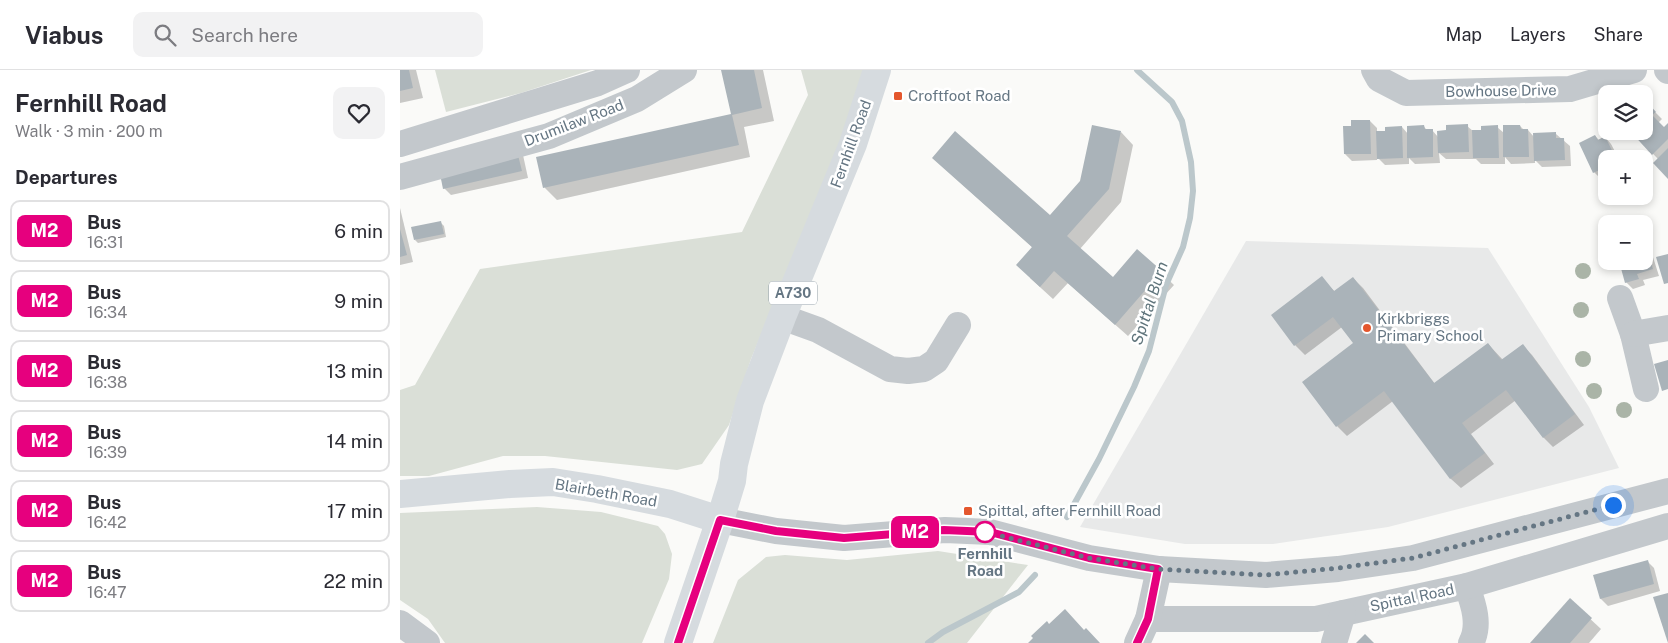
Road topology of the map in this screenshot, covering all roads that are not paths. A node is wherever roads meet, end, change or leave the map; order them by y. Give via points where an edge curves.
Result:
1 (627, 70) edge
2 (684, 70) edge
3 (878, 70) edge
4 (1374, 70) edge
5 (1634, 70) edge
6 (400, 144) edge
7 (400, 176) edge
8 (1620, 298) dead end
9 (782, 317) junction
10 (958, 325) dead end
11 (1668, 328) edge
12 (1634, 334) junction
13 (1646, 389) dead end
14 (1668, 491) edge
15 (400, 494) edge
16 (720, 520) junction
17 (1668, 526) edge
18 (1158, 569) junction
19 (1467, 586) junction
20 (1343, 613) junction
21 (1148, 619) junction
22 (400, 622) edge
23 (427, 643) edge
24 (678, 643) edge
25 (1137, 643) edge
26 (1334, 643) edge
27 (1471, 643) edge

1 - 6 street, Drumilaw Road via 598,83
2 - 7 street, Drumilaw Road via 637,99 549,136
3 - 9 main road, Fernhill Road / A730 via 850,152
4 - 5 street, Bowhouse Drive via 1379,79 1406,93 1570,89
8 - 12 street
9 - 10 street via 818,330 890,369 908,371 924,369 936,361
9 - 16 main road, Fernhill Road / A730 via 750,401
11 - 12 street
12 - 13 street
14 - 18 street via 1413,558 1266,575
15 - 16 main road, Blairbeth Road via 553,482 670,504
16 - 18 street via 776,531 844,538 944,530 990,532 1089,558
16 - 24 main road, Fernhill Road / A730
17 - 19 street, Spittal Road
18 - 21 street
19 - 20 street, Spittal Road
19 - 27 street via 1475,608 1475,636
20 - 21 street, Spittal Road via 1316,619
20 - 26 street
21 - 25 street
22 - 23 street

